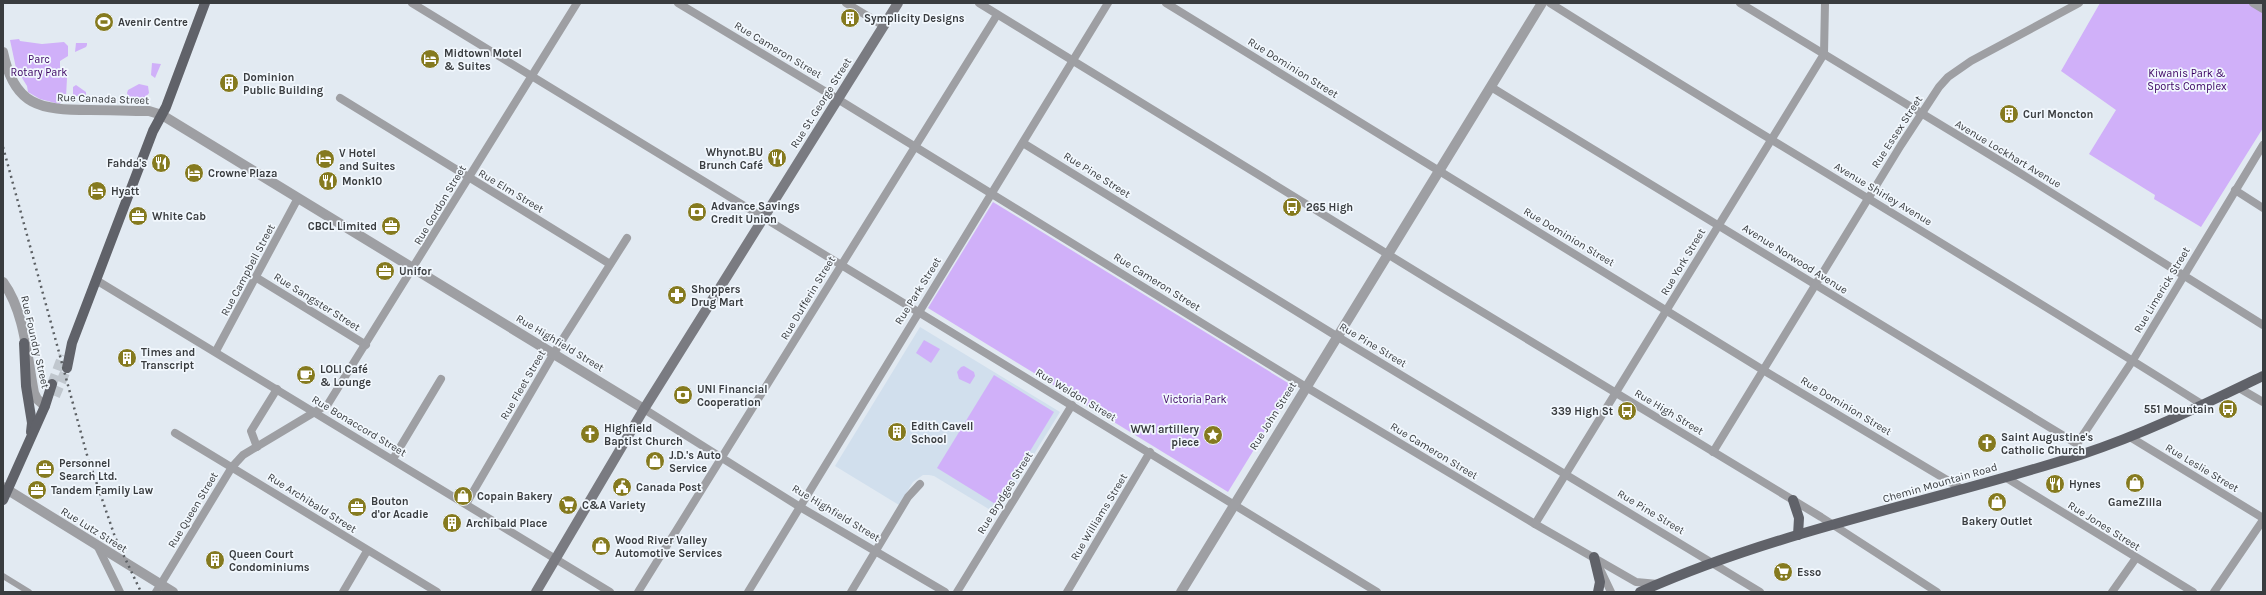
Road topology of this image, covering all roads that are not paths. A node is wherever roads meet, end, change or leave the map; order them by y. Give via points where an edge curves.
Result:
1 (205, 3) edge
2 (412, 3) edge
3 (577, 3) edge
4 (678, 3) edge
5 (846, 3) edge
6 (898, 3) edge
7 (979, 3) edge
8 (1108, 3) edge
9 (1166, 3) edge
10 (1542, 3) edge
11 (1550, 3) edge
12 (1740, 3) edge
13 (1826, 3) edge
14 (2079, 3) edge
15 (2253, 3) edge
16 (2263, 9) edge
17 (997, 15) junction
18 (884, 26) junction
19 (3, 52) edge
20 (1824, 54) junction
21 (1072, 61) junction
22 (532, 76) junction
23 (1491, 87) junction
24 (340, 98) dead end
25 (838, 100) junction
26 (1921, 114) junction
27 (162, 115) junction
28 (1771, 139) junction
29 (1023, 143) junction
30 (2263, 145) edge
31 (914, 148) junction
32 (1439, 171) junction
33 (468, 178) junction
34 (2235, 190) junction
35 (991, 193) junction
36 (298, 198) junction
37 (1868, 198) junction
38 (2263, 208) edge
39 (764, 216) junction
40 (1719, 224) junction
41 (627, 238) dead end
42 (1387, 254) junction
43 (610, 264) junction
44 (842, 264) junction
45 (413, 269) junction
46 (2183, 275) junction
47 (257, 278) junction
48 (96, 280) junction
49 (3, 282) edge
50 (1817, 285) junction
51 (1667, 309) junction
52 (918, 311) junction
53 (2263, 326) edge
54 (1338, 337) junction
55 (24, 343) junction
56 (72, 343) junction
57 (366, 346) junction
58 (216, 351) junction
59 (554, 353) junction
60 (63, 355) tunnel mouth
61 (2132, 360) junction
62 (67, 368) tunnel mouth
63 (1763, 370) junction
64 (2263, 376) edge
65 (441, 379) dead end
66 (52, 384) tunnel mouth
67 (1306, 387) junction
68 (2239, 388) junction
69 (277, 389) junction
70 (1615, 393) junction
71 (55, 396) tunnel mouth
72 (2263, 402) edge
73 (1072, 405) junction
74 (2203, 405) junction
75 (45, 406) junction
76 (644, 409) junction
77 (316, 413) junction
78 (175, 433) dead end
79 (2130, 437) junction
80 (29, 442) junction
81 (2077, 444) junction
82 (257, 448) junction
83 (1150, 452) junction
84 (1714, 452) junction
85 (2080, 455) junction
86 (722, 458) junction
87 (392, 459) junction
88 (232, 467) junction
89 (1567, 474) junction
90 (2005, 477) junction
91 (920, 484) dead end
92 (1962, 488) junction
93 (6, 489) edge
94 (3, 500) edge
95 (1793, 500) junction
96 (466, 504) junction
97 (1234, 504) junction
98 (800, 507) junction
99 (2263, 519) edge
100 (1535, 524) junction
101 (1833, 525) junction
102 (1798, 535) junction
103 (98, 547) junction
104 (367, 551) junction
105 (875, 551) junction
106 (1594, 557) junction
107 (2136, 558) junction
108 (555, 559) junction
109 (1713, 563) junction
110 (3, 576) edge
111 (1658, 584) junction
112 (158, 588) edge
113 (29, 592) edge
114 (120, 592) edge
115 (173, 592) edge
116 (343, 592) edge
117 (437, 592) edge
118 (536, 592) edge
119 (610, 592) edge
120 (638, 592) edge
121 (748, 592) edge
122 (851, 592) edge
123 (945, 592) edge
124 (957, 592) edge
125 (1067, 592) edge
126 (1181, 592) edge
127 (1377, 592) edge
128 (1598, 592) edge
129 (1611, 592) edge
130 (1640, 592) edge
131 (1760, 592) edge
132 (1937, 592) edge
133 (2112, 592) edge
134 (2193, 592) edge
135 (2214, 592) edge

1 - 27 main road
2 - 22 street, Rue Weldon Street
3 - 22 street, Rue Gordon Street
4 - 25 street, Rue Cameron Street
5 - 18 street
6 - 18 main road, Rue St. George Street
7 - 17 street, Rue High Street
8 - 21 street, Rue Park Street
9 - 32 street, Rue Dominion Street
10 - 23 street, Rue John Street
11 - 28 street, Avenue Shirley Avenue via 1676,83
12 - 20 street, Avenue Lockhart Avenue
13 - 20 street, Rue York Street
14 - 26 street, Rue Essex Street via 1948,77
15 - 16 street
17 - 21 street, Rue High Street
17 - 31 street, Rue Dufferin Street
18 - 25 main road, Rue St. George Street
19 - 27 street, Rue Canada Street via 10,77 18,90 38,105 64,110 149,111
20 - 26 street, Avenue Lockhart Avenue
20 - 28 street, Rue York Street
21 - 29 street, Rue Park Street
21 - 42 street, Rue High Street
22 - 33 street, Rue Gordon Street
22 - 39 street, Rue Weldon Street
23 - 32 street, Rue John Street
23 - 40 street, Avenue Norwood Avenue via 1598,154
24 - 33 street, Rue Elm Street
25 - 31 street, Rue Cameron Street
25 - 39 main road, Rue St. George Street
26 - 37 street, Rue Essex Street
26 - 46 street, Avenue Lockhart Avenue
27 - 36 street, Rue Highfield Street
27 - 48 main road via 153,131
28 - 37 street, Avenue Shirley Avenue
28 - 40 street, Rue York Street
29 - 35 street, Rue Park Street
29 - 54 street, Rue Pine Street
30 - 34 street, Rue Limerick Street
31 - 35 street, Rue Cameron Street
31 - 44 street, Rue Dufferin Street
32 - 42 street, Rue John Street
32 - 51 street, Rue Dominion Street
33 - 43 street, Rue Elm Street
33 - 45 street, Rue Gordon Street
34 - 38 street
34 - 46 street, Rue Limerick Street
35 - 52 street, Rue Park Street
35 - 67 street, Rue Cameron Street
36 - 45 street, Rue Highfield Street
36 - 47 street, Rue Campbell Street
37 - 50 street, Rue Essex Street
37 - 61 street, Avenue Shirley Avenue
39 - 44 street, Rue Weldon Street
39 - 76 main road, Rue St. George Street
40 - 50 street, Avenue Norwood Avenue
40 - 51 street, Rue York Street
41 - 43 street, Rue Fleet Street
42 - 54 street, Rue John Street
42 - 70 street, Rue High Street
43 - 59 street, Rue Fleet Street
44 - 52 street, Rue Weldon Street
44 - 86 street, Rue Dufferin Street
45 - 57 street, Rue Gordon Street
45 - 59 street, Rue Highfield Street
46 - 53 street, Avenue Lockhart Avenue
46 - 61 street, Rue Limerick Street
47 - 57 street, Rue Sangster Street
47 - 58 street, Rue Campbell Street
48 - 56 main road
48 - 58 street, Rue Bonaccord Street
49 - 55 street, Rue Foundry Street via 12,294
50 - 63 street, Rue Essex Street
50 - 81 street, Avenue Norwood Avenue
51 - 63 street, Rue Dominion Street
51 - 70 street, Rue York Street
52 - 73 street, Rue Weldon Street
52 - 98 street, Rue Park Street
54 - 67 street, Rue John Street
54 - 89 street, Rue Pine Street
55 - 75 street, Rue Foundry Street via 34,393
55 - 80 main road via 26,386 32,423
56 - 60 main road
56 - 62 main road
57 - 77 street, Rue Gordon Street via 328,404
58 - 69 street, Rue Bonaccord Street
59 - 76 street, Rue Highfield Street
59 - 96 street, Rue Fleet Street
61 - 74 street, Avenue Shirley Avenue
61 - 81 street, Rue Limerick Street
63 - 84 street, Rue Essex Street
63 - 92 street, Rue Dominion Street
64 - 68 main road, Chemin Mountain Road
65 - 87 street
66 - 75 main road
67 - 97 street, Rue John Street
67 - 100 street, Rue Cameron Street
68 - 72 street
68 - 74 main road, Chemin Mountain Road
69 - 77 street, Rue Bonaccord Street
69 - 82 street via 251,432
70 - 84 street, Rue High Street
70 - 89 street, Rue York Street
71 - 75 main road
73 - 83 street, Rue Weldon Street
73 - 124 street, Rue Brydges Street
74 - 79 main road, Chemin Mountain Road
75 - 80 main road
76 - 86 street, Rue Highfield Street
76 - 108 main road, Rue St. George Street
77 - 82 street, Rue Queen Street
77 - 87 street, Rue Bonaccord Street
78 - 88 street, Rue Archibald Street
79 - 85 main road, Chemin Mountain Road
79 - 99 street, Rue Leslie Street
80 - 93 main road
81 - 85 street
82 - 88 street, Rue Queen Street via 243,455
83 - 97 street, Rue Weldon Street
83 - 125 street, Rue Williams Street
84 - 95 street, Rue High Street
85 - 90 main road, Chemin Mountain Road
86 - 98 street, Rue Highfield Street
86 - 120 street, Rue Dufferin Street
87 - 96 street, Rue Bonaccord Street
88 - 104 street, Rue Archibald Street
88 - 112 street, Rue Queen Street
89 - 100 street, Rue York Street
89 - 109 street, Rue Pine Street
90 - 92 main road, Chemin Mountain Road
90 - 107 street, Rue Jones Street
91 - 105 street via 908,497
92 - 101 main road, Chemin Mountain Road
93 - 94 main road
93 - 103 street, Rue Lutz Street
95 - 101 street, Rue High Street
95 - 102 main road via 1799,518
96 - 108 street, Rue Bonaccord Street
97 - 126 street, Rue John Street
97 - 127 street, Rue Weldon Street
98 - 105 street, Rue Highfield Street
98 - 121 street, Rue Park Street
99 - 135 street
100 - 106 street, Rue Cameron Street
101 - 102 main road, Chemin Mountain Road
101 - 132 street, Rue High Street
102 - 109 main road, Chemin Mountain Road
103 - 112 street, Rue Lutz Street
103 - 114 street
104 - 116 street
104 - 117 street, Rue Archibald Street
105 - 122 street
105 - 123 street, Rue Highfield Street
106 - 111 street, Rue Cameron Street via 1636,582
106 - 128 main road via 1600,582
106 - 129 street
107 - 133 street
107 - 134 street, Rue Jones Street
108 - 118 main road, Rue St. George Street
108 - 119 street, Rue Bonaccord Street
109 - 111 main road, Chemin Mountain Road
109 - 131 street, Rue Pine Street
110 - 113 street
111 - 130 main road, Chemin Mountain Road
112 - 115 street, Rue Lutz Street

